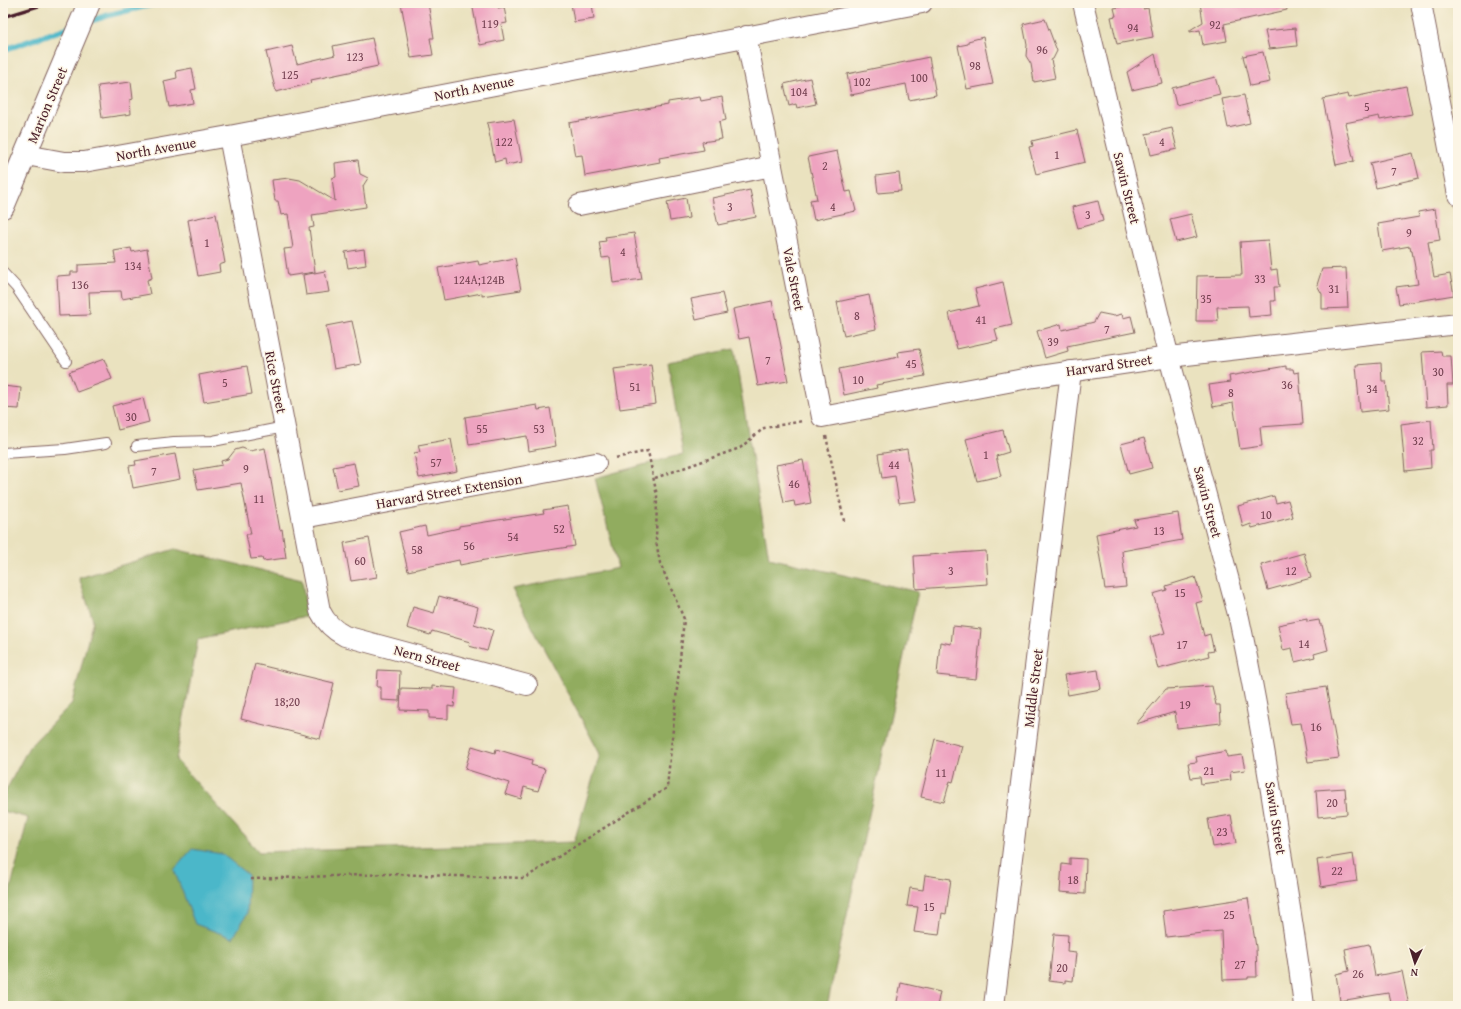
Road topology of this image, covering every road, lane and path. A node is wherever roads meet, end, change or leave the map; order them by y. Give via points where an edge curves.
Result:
1 (89, 3) edge
2 (922, 3) edge
3 (1083, 3) edge
4 (1421, 3) edge
5 (746, 36) junction
6 (229, 136) junction
7 (26, 155) junction
8 (772, 166) junction
9 (1458, 195) edge
10 (579, 205) dead end
11 (3, 207) edge
12 (3, 273) edge
13 (1458, 324) edge
14 (1169, 356) junction
15 (66, 362) dead end
16 (1071, 371) junction
17 (822, 417) junction
18 (285, 427) junction
19 (106, 443) dead end
20 (137, 446) dead end
21 (3, 453) edge
22 (596, 463) joint
23 (655, 478) junction
24 (302, 518) junction
25 (844, 521) dead end
26 (329, 626) joint
27 (527, 685) dead end
28 (251, 879) dead end
29 (994, 1006) edge
30 (1304, 1006) edge

1 - 7 street, Marion Street
2 - 5 street, North Avenue
3 - 14 street, Sawin Street
4 - 9 street
5 - 6 street, North Avenue
5 - 8 street, Vale Street
6 - 7 street, North Avenue via 84,162 64,162
6 - 18 street, Rice Street
7 - 11 street, Marion Street
8 - 10 street
8 - 17 street, Vale Street
12 - 15 lane via 16,287
13 - 14 street, Harvard Street
14 - 16 street, Harvard Street
14 - 30 street, Sawin Street via 1247,655 1294,930
16 - 17 street, Harvard Street
16 - 29 street, Middle Street
17 - 23 path via 764,428 740,448
17 - 25 path
18 - 20 lane via 213,441
18 - 24 street, Rice Street
19 - 21 lane via 65,449
22 - 23 path via 648,450
22 - 24 street, Harvard Street Extension
23 - 28 path via 656,541 660,563 684,619 667,788 525,878 389,874
24 - 26 street, Rice Street via 320,611
26 - 27 street, Nern Street via 345,636

